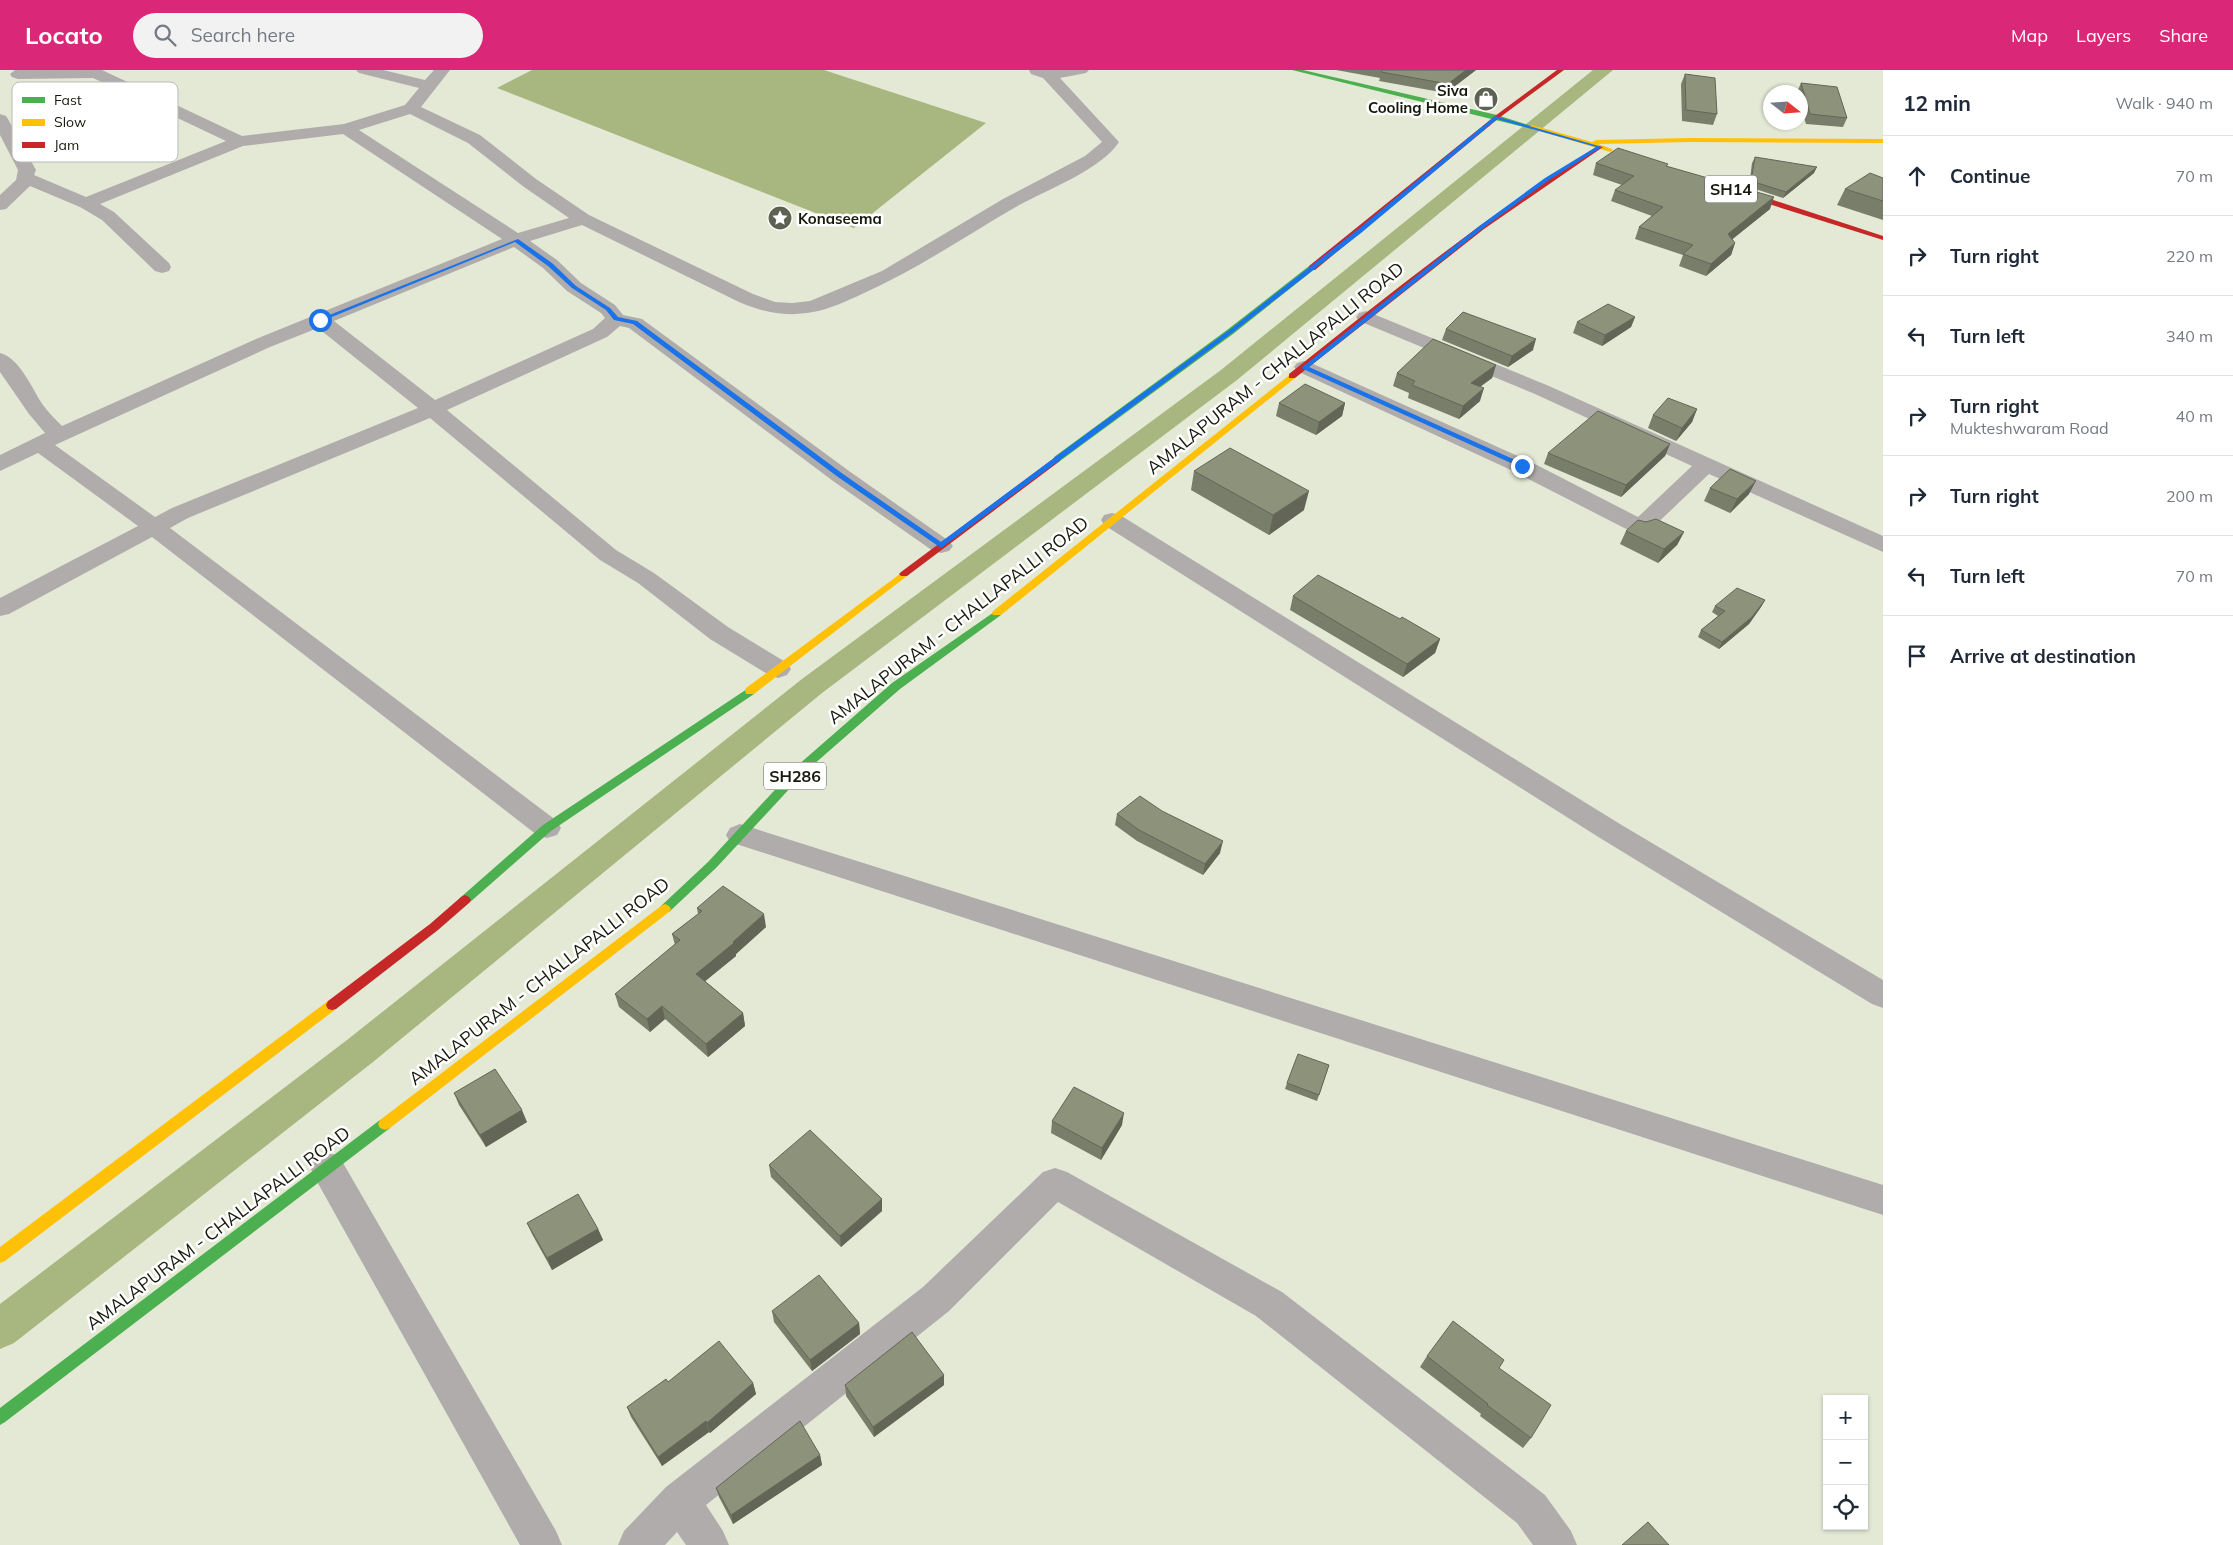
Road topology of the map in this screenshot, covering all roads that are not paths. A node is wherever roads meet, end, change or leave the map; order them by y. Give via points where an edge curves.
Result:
1 (364, 70) edge
2 (442, 70) edge
3 (1081, 70) edge
4 (1294, 70) edge
5 (1561, 70) edge
6 (1041, 73) edge
7 (14, 75) edge
8 (115, 82) edge
9 (430, 86) junction
10 (411, 108) junction
11 (178, 112) edge
12 (1497, 117) junction
13 (0, 119) edge
14 (346, 129) junction
15 (12, 141) edge
16 (240, 141) junction
17 (1883, 141) edge
18 (1596, 146) junction
19 (1619, 153) edge
20 (24, 162) edge
21 (25, 177) junction
22 (1722, 186) edge
23 (86, 203) junction
24 (0, 204) edge
25 (584, 219) junction
26 (1883, 238) edge
27 (516, 240) junction
28 (162, 267) dead end
29 (1366, 317) junction
30 (616, 319) junction
31 (320, 320) junction
32 (1304, 368) junction
33 (4, 370) edge
34 (433, 409) junction
35 (49, 440) junction
36 (0, 464) edge
37 (1706, 465) junction
38 (1112, 520) junction
39 (153, 526) junction
40 (1883, 545) edge
41 (941, 546) junction
42 (0, 608) edge
43 (778, 669) junction
44 (547, 828) junction
45 (740, 835) junction
46 (1883, 996) edge
47 (327, 1167) junction
48 (1883, 1200) edge
49 (0, 1256) edge
50 (0, 1417) edge
51 (680, 1501) junction
52 (542, 1545) edge
53 (638, 1545) edge
54 (709, 1545) edge
55 (1557, 1545) edge

1 - 9 street
2 - 9 street
3 - 6 street
4 - 12 main road
5 - 12 main road
6 - 25 street via 1111,142 1091,160 1009,203 889,275 812,306 772,308
7 - 8 street via 96,73
9 - 10 street
10 - 14 street
10 - 25 street via 474,139 530,184
11 - 16 street
12 - 18 main road
12 - 41 main road via 1230,332
13 - 15 street
14 - 16 street
14 - 27 street
16 - 23 street
17 - 18 main road via 1691,140 1596,142
18 - 19 main road
18 - 29 main road, AMALAPURAM - CHALLAPALLI ROAD / SH286 via 1495,217
20 - 21 street via 28,170
21 - 23 street
21 - 24 street via 24,182
22 - 26 main road, SH14
23 - 28 street via 108,216
25 - 27 street
27 - 30 street via 550,264 574,287 608,309
27 - 31 street
29 - 32 main road, AMALAPURAM - CHALLAPALLI ROAD / SH286
29 - 37 street via 1542,390
30 - 34 street via 600,333
30 - 41 street via 635,323 825,465
31 - 34 street
31 - 35 street
32 - 37 street via 1522,466 1640,527
32 - 38 main road, AMALAPURAM - CHALLAPALLI ROAD / SH286
33 - 35 street via 36,410
34 - 39 street
34 - 43 street via 608,555 646,578 719,633
35 - 36 street
35 - 39 street
37 - 40 street
38 - 45 main road, AMALAPURAM - CHALLAPALLI ROAD / SH286 via 981,626 896,686 801,769
38 - 46 street via 1610,831
39 - 42 street
39 - 44 street
41 - 43 main road
43 - 44 main road via 736,701
44 - 49 main road via 434,927
45 - 47 main road, AMALAPURAM - CHALLAPALLI ROAD / SH286 via 658,916
45 - 48 street
47 - 50 main road, AMALAPURAM - CHALLAPALLI ROAD / SH286
47 - 52 street
51 - 53 street
51 - 54 street
51 - 55 street via 936,1299 1055,1183 1269,1304 1531,1509

